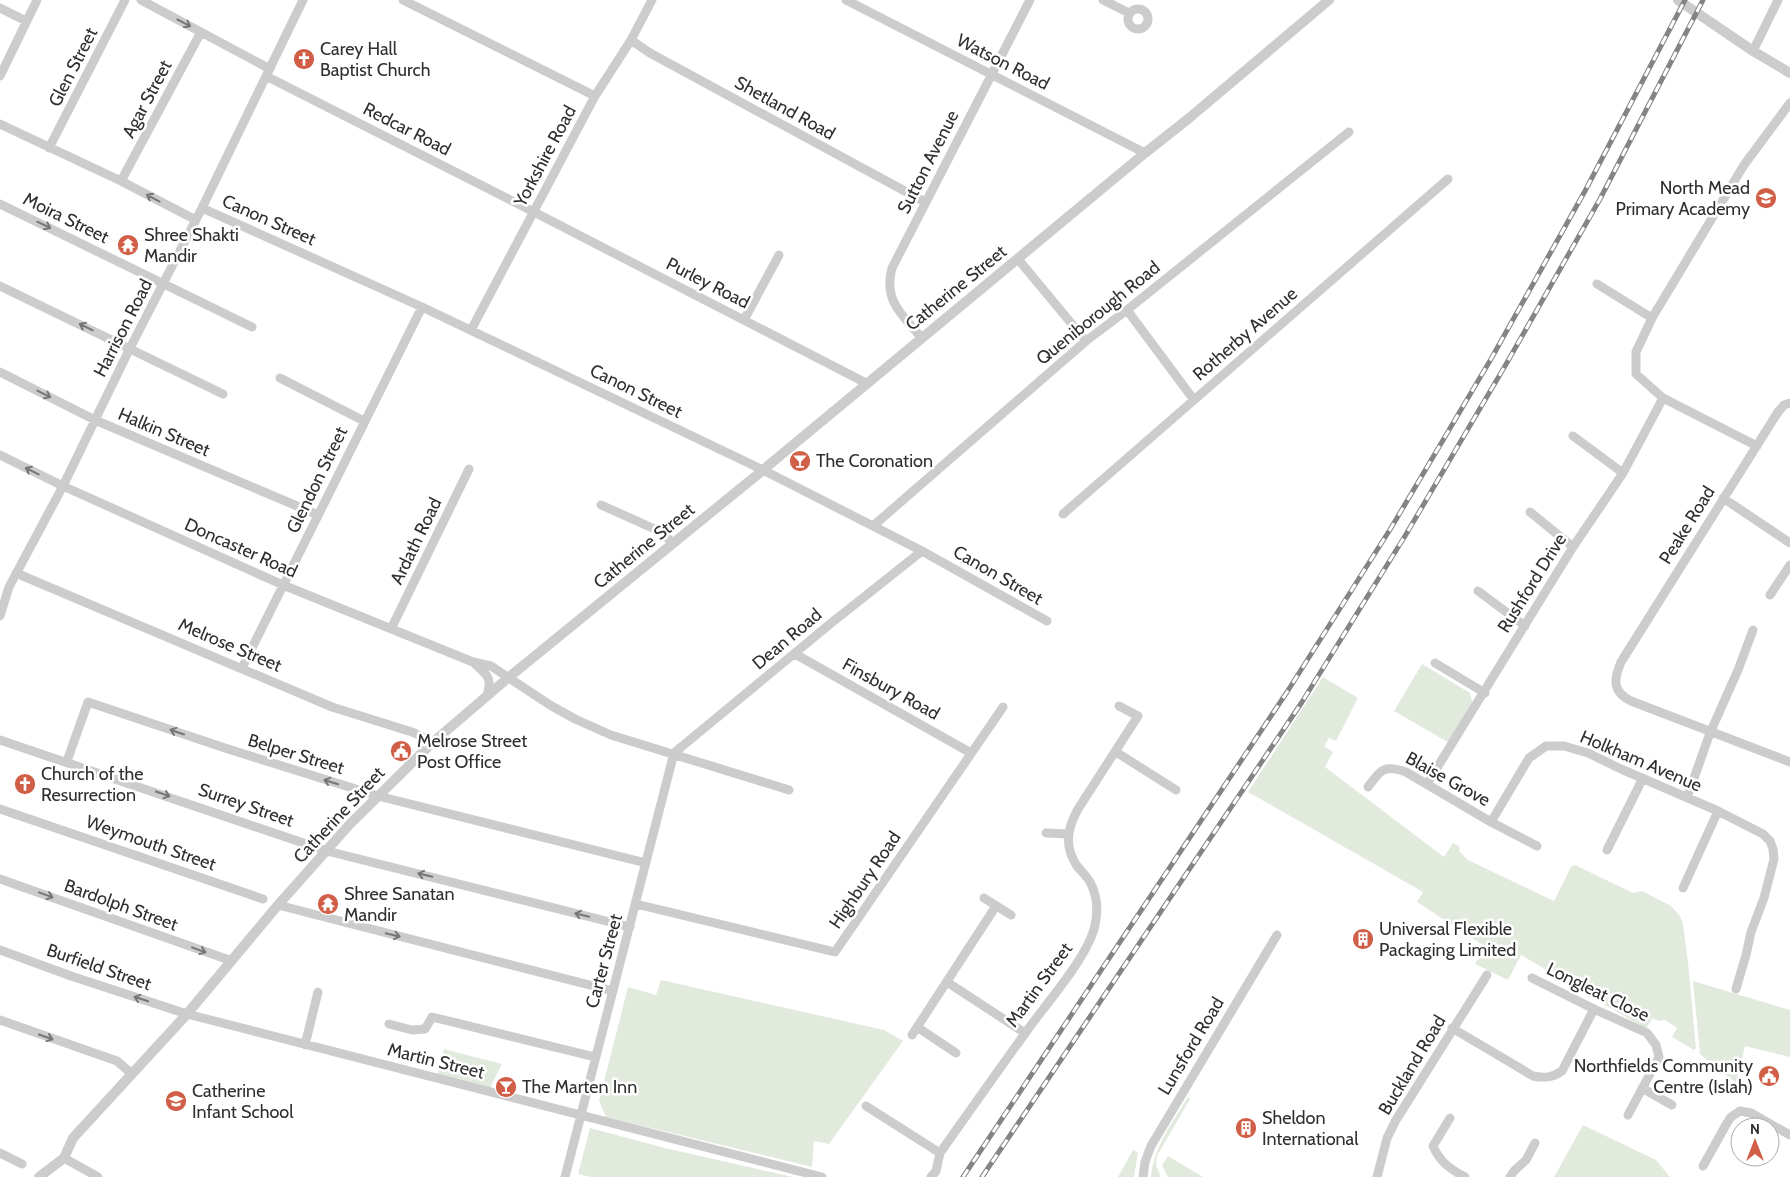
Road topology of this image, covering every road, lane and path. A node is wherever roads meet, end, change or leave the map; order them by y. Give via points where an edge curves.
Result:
1 (37, 0) edge
2 (125, 0) edge
3 (141, 0) edge
4 (303, 0) edge
5 (403, 0) edge
6 (652, 0) edge
7 (846, 0) edge
8 (1030, 0) edge
9 (1103, 0) edge
10 (1329, 0) edge
11 (1678, 0) edge
12 (1778, 0) edge
13 (0, 8) edge
14 (1129, 13) dead end
15 (26, 21) junction
16 (200, 32) junction
17 (631, 40) junction
18 (1753, 50) junction
19 (268, 73) junction
20 (1790, 73) edge
21 (992, 75) junction
22 (0, 76) edge
23 (595, 96) junction
24 (1790, 103) edge
25 (0, 124) edge
26 (1349, 132) dead end
27 (49, 148) junction
28 (1145, 153) junction
29 (1448, 180) dead end
30 (121, 181) junction
31 (925, 202) junction
32 (0, 204) edge
33 (202, 208) junction
34 (534, 212) junction
35 (196, 220) junction
36 (779, 254) dead end
37 (1018, 259) junction
38 (1596, 284) dead end
39 (164, 285) junction
40 (0, 286) edge
41 (422, 307) junction
42 (1127, 310) junction
43 (1652, 318) junction
44 (744, 320) junction
45 (252, 327) dead end
46 (471, 330) junction
47 (921, 337) junction
48 (1086, 341) junction
49 (130, 348) junction
50 (0, 372) edge
51 (280, 378) dead end
52 (866, 383) junction
53 (223, 394) dead end
54 (1663, 398) junction
55 (1194, 400) junction
56 (1790, 403) edge
57 (95, 420) junction
58 (364, 421) junction
59 (1573, 436) dead end
60 (1756, 446) junction
61 (0, 455) edge
62 (469, 469) dead end
63 (763, 470) junction
64 (1623, 474) junction
65 (64, 486) junction
66 (1723, 498) junction
67 (601, 505) dead end
68 (1530, 512) dead end
69 (1063, 514) dead end
70 (318, 515) junction
71 (873, 526) junction
72 (673, 543) junction
73 (1790, 543) edge
74 (1573, 547) junction
75 (922, 551) junction
76 (1790, 565) edge
77 (16, 573) junction
78 (283, 585) junction
79 (1478, 591) dead end
80 (1770, 595) dead end
81 (0, 616) edge
82 (1047, 621) dead end
83 (1525, 626) junction
84 (392, 628) junction
85 (1753, 630) dead end
86 (795, 654) junction
87 (473, 662) junction
88 (1435, 662) dead end
89 (242, 668) junction
90 (508, 678) junction
91 (1485, 693) junction
92 (487, 696) junction
93 (1119, 706) dead end
94 (1003, 707) dead end
95 (1710, 733) junction
96 (0, 740) edge
97 (432, 743) junction
98 (1116, 752) junction
99 (674, 753) junction
100 (971, 753) junction
101 (67, 761) junction
102 (1790, 762) edge
103 (1643, 778) junction
104 (1427, 784) junction
105 (1368, 787) dead end
106 (789, 790) dead end
107 (1176, 790) dead end
108 (378, 796) junction
109 (1686, 798) junction
110 (0, 809) edge
111 (1718, 811) junction
112 (1491, 822) junction
113 (1046, 834) dead end
114 (1068, 834) junction
115 (1536, 846) dead end
116 (1607, 850) dead end
117 (327, 851) junction
118 (646, 863) junction
119 (0, 879) edge
120 (1683, 888) dead end
121 (984, 898) dead end
122 (263, 899) dead end
123 (636, 904) junction
124 (278, 905) junction
125 (996, 906) junction
126 (1011, 915) dead end
127 (630, 927) junction
128 (1277, 936) dead end
129 (0, 950) edge
130 (232, 961) junction
131 (1486, 975) dead end
132 (1532, 978) dead end
133 (947, 982) junction
134 (1736, 989) dead end
135 (613, 991) junction
136 (318, 992) dead end
137 (1594, 1009) junction
138 (188, 1014) junction
139 (0, 1020) edge
140 (389, 1024) dead end
141 (1452, 1028) junction
142 (1025, 1033) junction
143 (305, 1045) junction
144 (956, 1053) dead end
145 (595, 1057) junction
146 (132, 1074) junction
147 (1642, 1088) junction
148 (1672, 1105) dead end
149 (866, 1106) dead end
150 (581, 1115) junction
151 (1628, 1115) dead end
152 (1450, 1118) dead end
153 (1790, 1135) edge
154 (1535, 1143) dead end
155 (0, 1153) edge
156 (940, 1153) junction
157 (64, 1158) junction
158 (22, 1164) dead end
159 (1704, 1166) dead end
160 (39, 1177) edge
161 (98, 1177) edge
162 (565, 1177) edge
163 (822, 1177) edge
164 (931, 1177) edge
165 (1143, 1177) edge
166 (1377, 1177) edge
167 (1465, 1177) edge
168 (1510, 1177) edge

1 - 15 street
2 - 27 street, Glen Street
3 -> 16 street, Redcar Road
4 - 19 street, Harrison Road
5 - 23 street
6 - 17 street, Yorkshire Road
7 - 21 street, Watson Road
8 - 21 street, Sutton Avenue
9 - 14 street
10 - 28 street, Catherine Street
11 - 18 street
12 - 18 street
13 - 15 street
15 - 22 street
16 - 19 street, Redcar Road
16 - 30 street, Agar Street
17 - 23 street, Yorkshire Road
17 - 31 street, Shetland Road
18 - 20 street
19 - 33 street, Harrison Road
19 - 34 street, Redcar Road
21 - 28 street, Watson Road
21 - 31 street, Sutton Avenue
23 - 34 street, Yorkshire Road
24 - 43 street via 1744,165
25 - 27 street, Canon Street
26 - 42 street, Queniborough Road
27 - 30 street, Canon Street
28 - 37 street, Catherine Street
29 - 55 street, Rotherby Avenue
35 -> 30 street, Canon Street
31 - 47 street, Sutton Avenue via 889,279 892,300
32 -> 39 street, Moira Street
33 - 35 street, Harrison Road
33 - 41 street, Canon Street
34 - 44 street, Purley Road
34 - 46 street, Yorkshire Road
35 - 39 street, Harrison Road
36 - 44 street
37 - 47 street, Catherine Street
37 - 48 street
38 - 43 street
39 - 45 street, Moira Street
39 - 49 street, Harrison Road
49 -> 40 street
41 - 46 street, Canon Street
41 - 58 street, Glendon Street
42 - 48 street, Queniborough Road
42 - 55 street
43 - 54 street via 1636,352 1636,374
44 - 52 street, Purley Road
46 - 63 street, Canon Street
47 - 52 street, Catherine Street
48 - 71 street, Queniborough Road
49 - 53 street
49 - 57 street, Harrison Road
50 -> 57 street, Halkin Street
51 - 58 street
52 - 63 street, Catherine Street
54 - 60 street
54 - 64 street, Rushford Drive
55 - 69 street, Rotherby Avenue
56 - 60 street, Peake Road via 1784,404
57 - 65 street, Harrison Road
57 - 70 street, Halkin Street
58 - 70 street, Glendon Street
59 - 64 street
60 - 66 street, Peake Road
65 -> 61 street, Doncaster Road
62 - 84 street, Ardath Road
63 - 71 street, Canon Street
63 - 72 street, Catherine Street
64 - 74 street, Rushford Drive
65 - 77 street, Harrison Road
65 - 78 street, Doncaster Road
66 - 73 street
66 - 95 street, Peake Road via 1617,670 1616,689 1621,696
67 - 72 street via 659,531
68 - 74 street
70 - 78 street, Glendon Street
71 - 75 street, Canon Street
72 - 90 street, Catherine Street
74 - 83 street, Rushford Drive
75 - 82 street, Canon Street
75 - 86 street, Dean Road
76 - 80 street
77 - 81 street, Harrison Road via 8,587
77 - 89 street, Melrose Street
78 - 84 street, Doncaster Road
78 - 89 street, Glendon Street
79 - 83 street
83 - 91 street, Rushford Drive
84 - 87 street, Doncaster Road
85 - 95 street
86 - 99 street, Dean Road
86 - 100 street, Finsbury Road
87 - 90 street, Doncaster Road via 491,666
87 - 92 street, Doncaster Road via 488,676
88 - 91 street
89 - 97 street, Melrose Street via 332,707 412,732
90 - 92 street, Catherine Street
90 - 99 street, Doncaster Road via 575,719 611,735
91 - 104 street, Rushford Drive
92 - 97 street, Catherine Street
93 - 98 street via 1138,716
94 - 100 street, Highbury Road
95 - 102 street
95 - 109 street
96 - 101 street, Surrey Street
97 - 108 street, Catherine Street
98 - 107 street
98 - 114 street via 1074,816
99 - 106 street, Doncaster Road
99 - 118 street, Carter Street
100 - 123 street, Highbury Road via 835,952
108 -> 101 street, Belper Street via 88,702
101 -> 117 street, Surrey Street
103 - 109 street, Holkham Avenue
103 - 112 street, Holkham Avenue via 1588,753 1564,746 1546,746 1529,758
103 - 116 street
104 - 105 street, Blaise Grove via 1391,767 1380,771
104 - 112 street, Blaise Grove
108 - 117 street, Catherine Street
108 - 118 street, Belper Street
109 - 111 street, Holkham Avenue
110 - 122 street, Weymouth Street
111 - 120 street
111 - 134 street, Holkham Avenue via 1763,834 1773,849 1772,869
112 - 115 street
113 - 114 street
114 - 142 street, Martin Street via 1074,860 1094,893 1095,926 1083,955
117 - 124 street, Catherine Street
127 -> 117 street, Surrey Street
118 - 123 street, Carter Street
119 -> 130 street, Bardolph Street
121 - 125 street
123 - 127 street, Carter Street
124 - 130 street, Catherine Street
124 -> 135 street
125 - 126 street
125 - 133 street
127 - 135 street, Carter Street
128 - 165 street, Lunsford Road via 1151,1146
138 -> 129 street, Burfield Street
130 - 138 street, Catherine Street
131 - 141 street, Buckland Road
132 - 137 street, Longleat Close
133 - 142 street
133 - 144 street via 914,1031
135 - 145 street, Carter Street
136 - 143 street
137 - 141 street via 1562,1071 1544,1078 1533,1076
137 - 147 street, Longleat Close via 1647,1033 1656,1045 1659,1057
138 - 143 street, Martin Street
138 - 146 street, Catherine Street
139 -> 146 street via 117,1061
140 - 145 street via 412,1030 425,1029 432,1017
141 - 166 street, Buckland Road via 1396,1120 1387,1138
142 - 156 street, Martin Street
143 - 150 street, Martin Street
145 - 150 street, Carter Street
146 - 157 street, Catherine Street via 73,1138
147 - 148 street
147 - 151 street, Longleat Close
149 - 156 street
150 - 162 street, Carter Street
150 - 163 street, Martin Street
152 - 167 street via 1433,1146 1439,1159
153 - 159 street via 1751,1113 1740,1111 1727,1123
154 - 168 street via 1526,1160
155 - 158 street
156 - 164 street, Martin Street via 936,1171
157 - 160 street, Catherine Street
157 - 161 street

